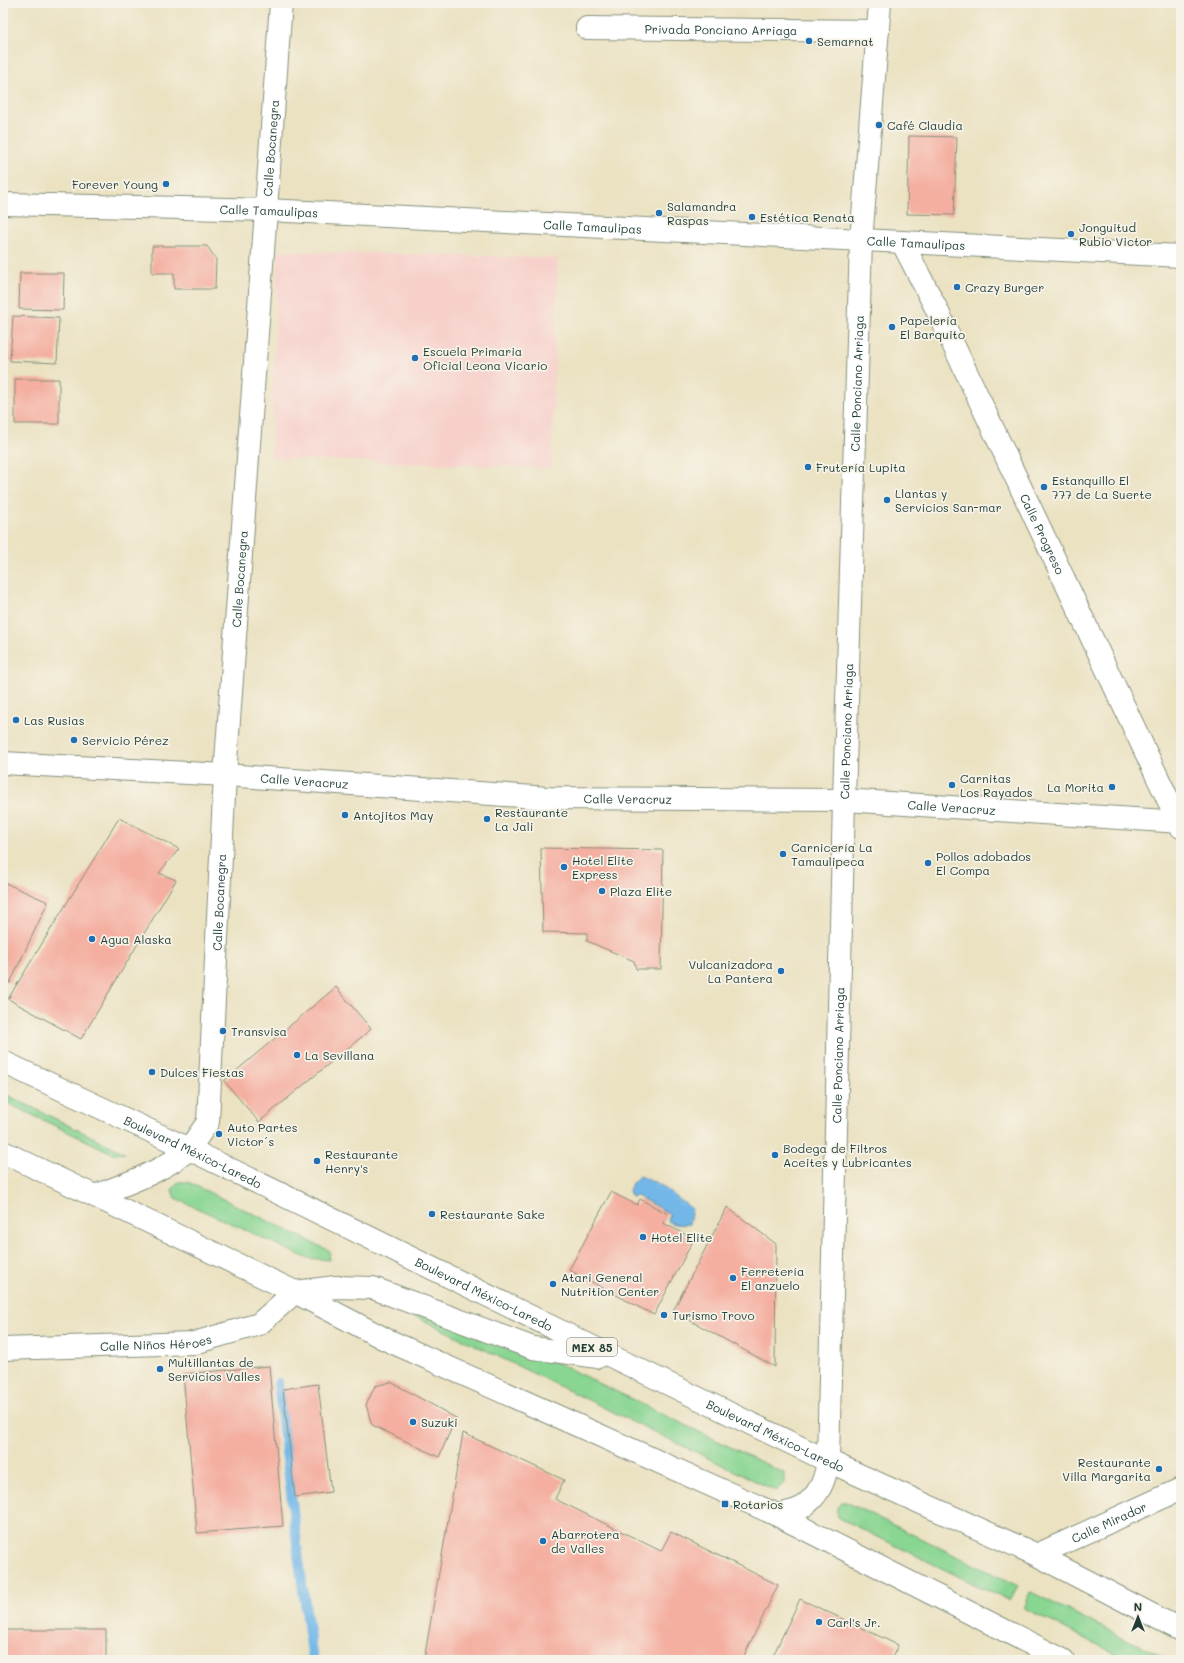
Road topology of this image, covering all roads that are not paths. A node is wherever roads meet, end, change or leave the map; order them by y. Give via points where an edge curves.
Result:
1 (281, 3) edge
2 (880, 3) edge
3 (587, 28) dead end
4 (878, 31) junction
5 (3, 204) edge
6 (267, 210) junction
7 (861, 241) junction
8 (902, 242) junction
9 (1181, 256) edge
10 (3, 763) edge
11 (225, 775) junction
12 (844, 800) junction
13 (1180, 823) edge
14 (3, 1062) edge
15 (189, 1149) junction
16 (3, 1152) edge
17 (95, 1196) junction
18 (295, 1292) junction
19 (3, 1349) edge
20 (620, 1360) junction
21 (828, 1461) junction
22 (1181, 1489) edge
23 (777, 1515) junction
24 (1037, 1555) junction
25 (1181, 1630) edge
26 (1063, 1660) edge

1 - 6 street, Calle Bocanegra
2 - 4 street, Calle Ponciano Arriaga
3 - 4 street, Privada Ponciano Arriaga
4 - 7 street, Calle Ponciano Arriaga
5 - 6 street, Calle Tamaulipas
6 - 7 street, Calle Tamaulipas
6 - 11 street, Calle Bocanegra
7 - 8 street, Calle Tamaulipas
7 - 12 street, Calle Ponciano Arriaga
8 - 9 street, Calle Tamaulipas
8 - 13 street, Calle Progreso
10 - 11 street, Calle Veracruz
11 - 12 street, Calle Veracruz via 548,798
11 - 15 street, Calle Bocanegra via 208,1122
12 - 13 street, Calle Veracruz
12 - 21 street, Calle Ponciano Arriaga
14 - 15 street, Boulevard México-Laredo / MEX 85
15 - 17 street, Calle Bocanegra via 157,1170
15 - 20 street, Boulevard México-Laredo / MEX 85
16 - 17 street
17 - 18 street
18 - 19 street, Calle Niños Héroes via 259,1324 194,1343
18 - 20 street via 336,1287 372,1288 533,1348
18 - 23 street via 385,1339
20 - 21 street, Boulevard México-Laredo / MEX 85
21 - 23 street, Calle Ponciano Arriaga via 825,1479 816,1495 800,1508
21 - 24 street, Boulevard México-Laredo / MEX 85
22 - 24 street, Calle Mirador
23 - 26 street
24 - 25 street, Boulevard México-Laredo / MEX 85

